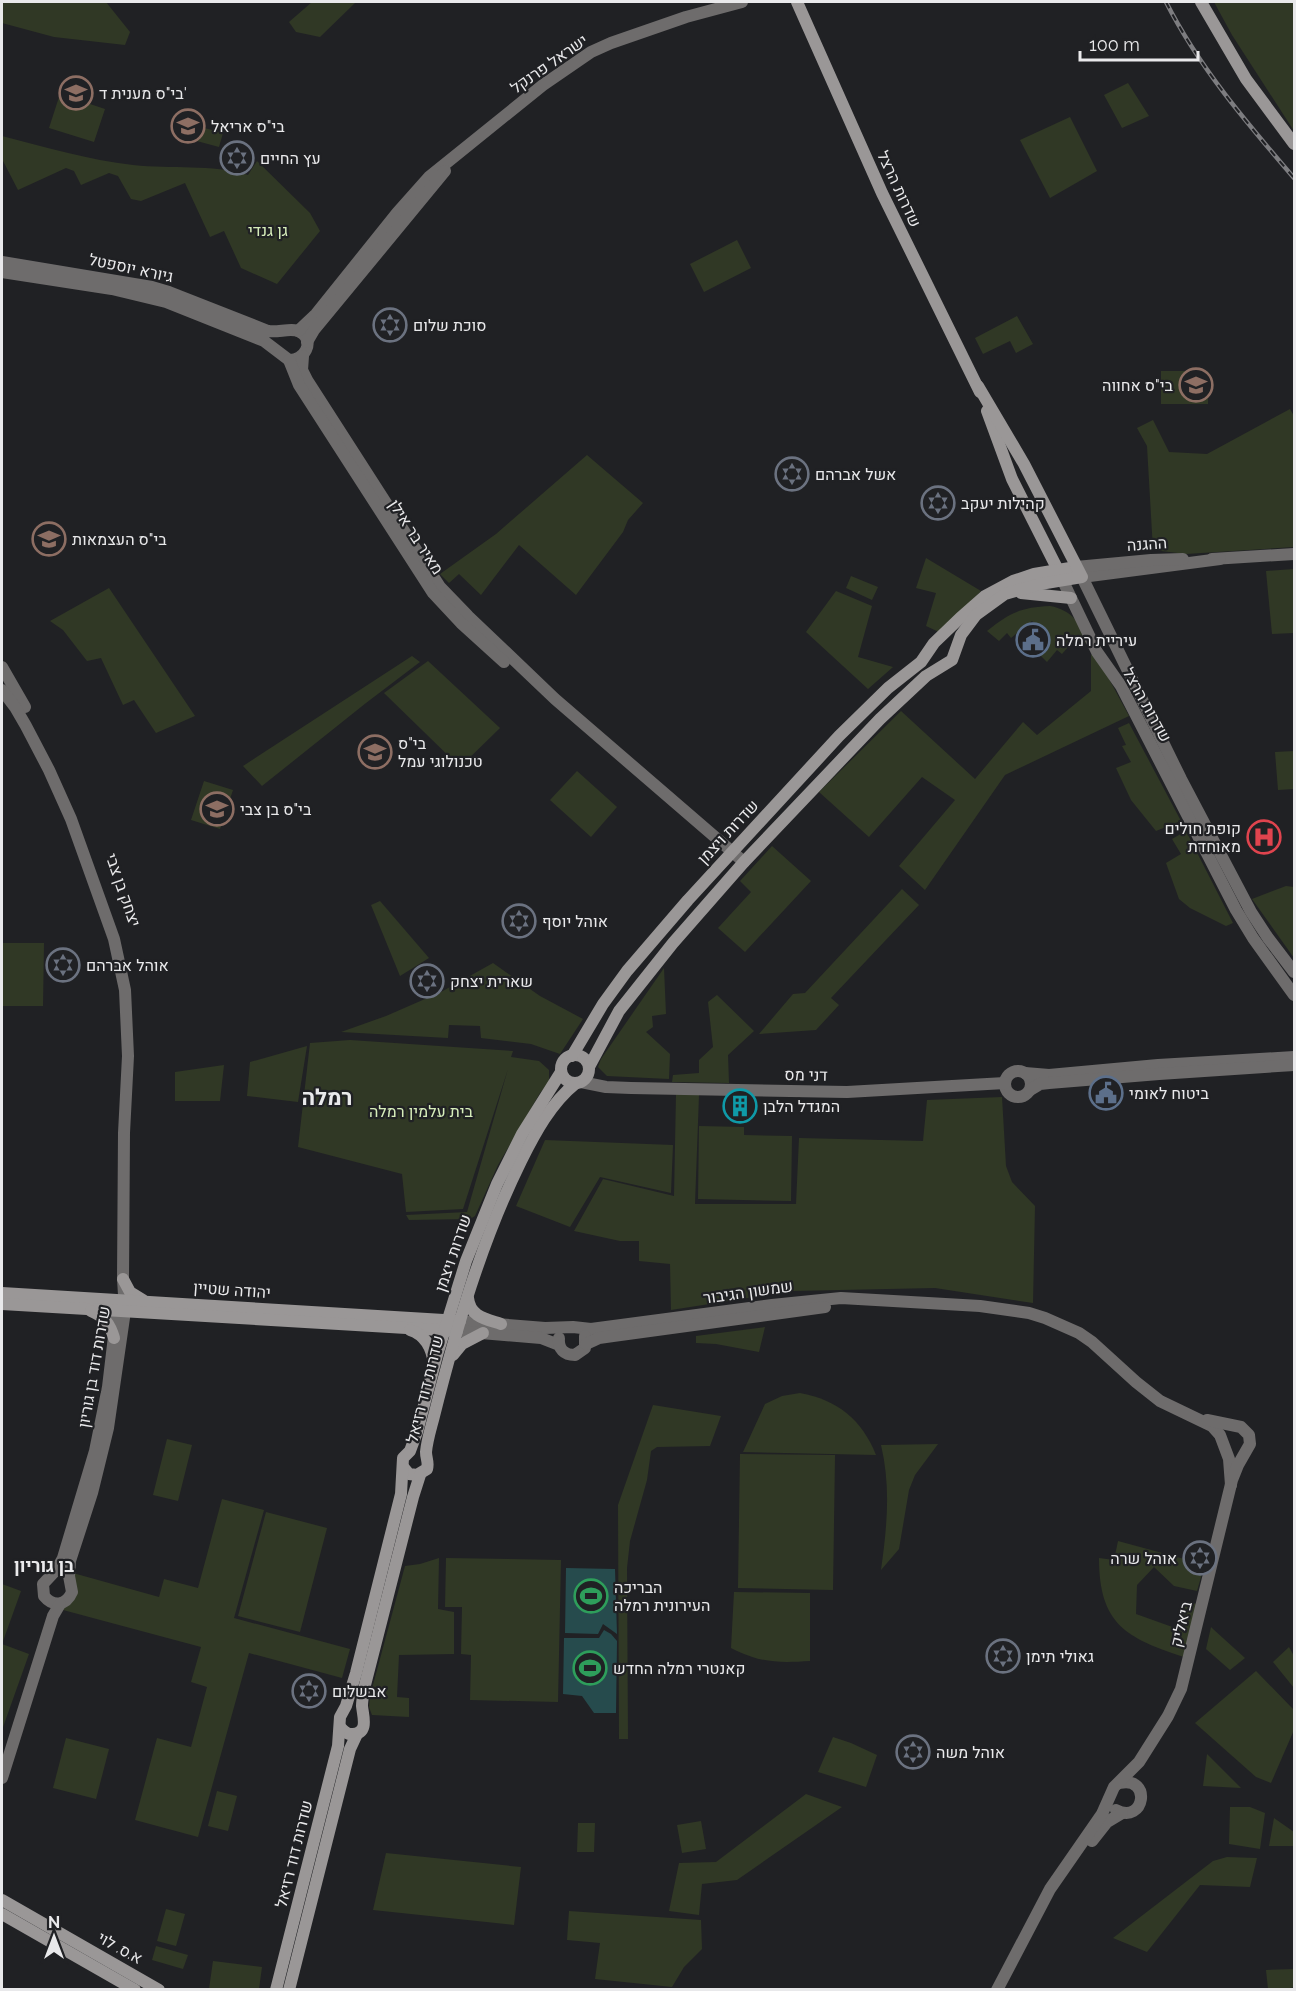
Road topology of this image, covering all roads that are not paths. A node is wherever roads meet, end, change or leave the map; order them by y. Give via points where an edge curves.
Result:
1 (742, 2) edge
2 (797, 2) edge
3 (1202, 2) edge
4 (1294, 144) edge
5 (457, 156) junction
6 (2, 262) edge
7 (2, 272) edge
8 (298, 330) junction
9 (283, 332) junction
10 (307, 342) junction
11 (278, 350) junction
12 (303, 356) junction
13 (289, 360) junction
14 (978, 387) junction
15 (1294, 554) edge
16 (1079, 572) junction
17 (1060, 574) junction
18 (1005, 594) junction
19 (1071, 598) junction
20 (934, 645) junction
21 (954, 651) junction
22 (944, 665) junction
23 (3, 676) edge
24 (2, 690) edge
25 (555, 699) junction
26 (732, 852) junction
27 (744, 862) junction
28 (1294, 972) edge
29 (1294, 995) edge
30 (572, 1056) junction
31 (1294, 1057) edge
32 (1294, 1065) edge
33 (561, 1072) junction
34 (1025, 1073) junction
35 (583, 1076) junction
36 (1005, 1083) junction
37 (1030, 1090) junction
38 (124, 1133) junction
39 (123, 1280) junction
40 (2, 1293) edge
41 (468, 1296) junction
42 (146, 1302) junction
43 (922, 1302) junction
44 (2, 1304) edge
45 (122, 1307) junction
46 (88, 1309) junction
47 (501, 1324) junction
48 (452, 1326) junction
49 (403, 1328) junction
50 (574, 1328) junction
51 (483, 1333) junction
52 (114, 1338) junction
53 (586, 1344) junction
54 (559, 1345) junction
55 (440, 1367) junction
56 (1191, 1416) junction
57 (1237, 1426) junction
58 (1224, 1447) junction
59 (410, 1451) junction
60 (1245, 1451) junction
61 (426, 1455) junction
62 (404, 1468) junction
63 (420, 1474) junction
64 (1231, 1485) junction
65 (52, 1576) junction
66 (70, 1581) junction
67 (46, 1599) junction
68 (60, 1604) junction
69 (364, 1716) junction
70 (341, 1721) junction
71 (357, 1734) junction
72 (2, 1753) edge
73 (1139, 1762) junction
74 (2, 1778) edge
75 (1120, 1783) junction
76 (1138, 1788) junction
77 (1110, 1798) junction
78 (1122, 1813) junction
79 (2, 1900) edge
80 (2, 1914) edge
81 (135, 1989) edge
82 (159, 1989) edge
83 (276, 1989) edge
84 (290, 1989) edge
85 (997, 1989) edge
86 (1007, 1989) edge

1 - 5 street, ישראל פרנקל via 591,52 543,85
2 - 14 main road, שדרות הרצל via 882,193
3 - 4 main road via 1246,79
5 - 8 street, ישראל פרנקל via 416,191 316,314
5 - 10 street, ישראל פרנקל
6 - 9 street, גיורא יוספטל via 152,287 268,331
7 - 11 street, גיורא יוספטל via 112,289 166,302
8 - 9 street
8 - 10 street
9 - 11 street via 277,340
10 - 12 street
11 - 13 street
12 - 13 street
12 - 25 street, מאיר בר אילן via 302,370 307,380 440,588
13 - 25 street, מאיר בר אילן via 299,385 433,593 511,668
14 - 16 main road, שדרות הרצל via 1024,464
14 - 17 main road, שדרות הרצל via 1012,479
15 - 16 street, ההגנה via 1166,558
16 - 17 main road, שדרות ויצמן
16 - 28 street, שדרות הרצל via 1251,912
17 - 18 main road, שדרות ויצמן
17 - 19 street, שדרות הרצל
17 - 20 main road, שדרות ויצמן via 1013,581 985,596
18 - 19 main road
18 - 21 main road, שדרות ויצמן via 968,624
19 - 29 street, שדרות הרצל via 1102,660 1121,686 1236,910
20 - 21 main road via 948,642
20 - 22 main road via 933,661
20 - 26 main road, שדרות ויצמן via 921,662 839,736
21 - 22 main road via 952,660
22 - 27 main road, שדרות ויצמן via 904,695
23 - 38 street, יצחק בן צבי via 43,740 71,800 127,953 136,1053
24 - 38 street, יצחק בן צבי via 15,706 57,787 119,956 127,1033
25 - 26 street, מאיר בר אילן
26 - 27 street, מאיר בר אילן
26 - 30 main road, שדרות ויצמן via 627,971
27 - 35 main road, שדרות ויצמן via 635,988
30 - 33 main road via 563,1063
30 - 35 main road via 584,1059
31 - 34 street via 1048,1075
32 - 37 street via 1049,1083
33 - 35 main road via 565,1079
33 - 48 main road, שדרות ויצמן via 496,1184 466,1261
34 - 36 street via 1012,1072
34 - 37 street via 1031,1080
35 - 36 street, דני מס via 606,1087 847,1092
35 - 41 main road, שדרות ויצמן via 558,1100 527,1150 490,1229
36 - 37 street via 1006,1090 1014,1096 1023,1096
38 - 39 street, יצחק בן צבי
39 - 42 main road via 130,1292
39 - 45 street, יצחק בן צבי
40 - 45 main road, יהודה שטיין
41 - 47 main road via 475,1315
41 - 48 main road, שדרות ויצמן
42 - 45 main road, יהודה שטיין
42 - 48 main road, יהודה שטיין
43 - 50 street, שמשון הגיבור via 824,1299 602,1328
43 - 53 street, שמשון הגיבור via 809,1309 598,1338
43 - 56 street, שמשון הגיבור via 1020,1311 1058,1323 1092,1342 1160,1401
44 - 46 main road, יהודה שטיין
45 - 46 main road, יהודה שטיין
45 - 49 main road, יהודה שטיין
45 - 52 street, שדרות דוד בן גוריון
45 - 66 street, שדרות דוד בן גוריון via 108,1428 70,1561
46 - 52 main road via 109,1323
47 - 48 street, שמשון הגיבור
47 - 50 street, שמשון הגיבור
48 - 49 main road, יהודה שטיין
48 - 51 street
48 - 55 main road, שדרות דוד רזיאל
49 - 55 main road via 424,1338
50 - 53 street via 586,1337
50 - 54 street via 559,1336
51 - 54 street via 541,1338
51 - 55 main road via 462,1344
52 - 65 street, שדרות דוד בן גוריון via 95,1451 63,1558
53 - 54 street via 580,1353 570,1355
55 - 59 main road, שדרות דוד רזיאל
55 - 61 main road, שדרות דוד רזיאל
56 - 57 street, שמשון הגיבור
56 - 58 street, שמשון הגיבור via 1212,1426
57 - 58 street via 1225,1431
57 - 60 street via 1249,1435 1250,1444
58 - 60 street via 1238,1455
58 - 64 street, ביאליק
59 - 61 main road
59 - 62 main road via 403,1458
60 - 64 street, ביאליק
61 - 63 main road via 428,1465
62 - 63 main road via 413,1475
62 - 70 main road, שדרות דוד רזיאל via 401,1494
63 - 69 main road via 367,1675
64 - 73 street, ביאליק via 1180,1689
65 - 66 street via 62,1575
65 - 67 street via 42,1587
66 - 68 street via 71,1595
67 - 68 street
67 - 72 street via 45,1614
68 - 74 street
69 - 70 main road via 348,1709
69 - 71 main road via 364,1725
70 - 71 main road via 349,1734
70 - 83 main road, שדרות דוד רזיאל
71 - 84 main road, שדרות דוד רזיאל
73 - 75 street, ביאליק
73 - 76 street
75 - 76 street via 1132,1783
75 - 77 street
76 - 78 street via 1142,1798 1139,1806
77 - 78 street
77 - 85 street via 1050,1889
78 - 86 street via 1102,1828 1069,1872
79 - 82 main road, א.ס. לוי
80 - 81 main road, א.ס. לוי

